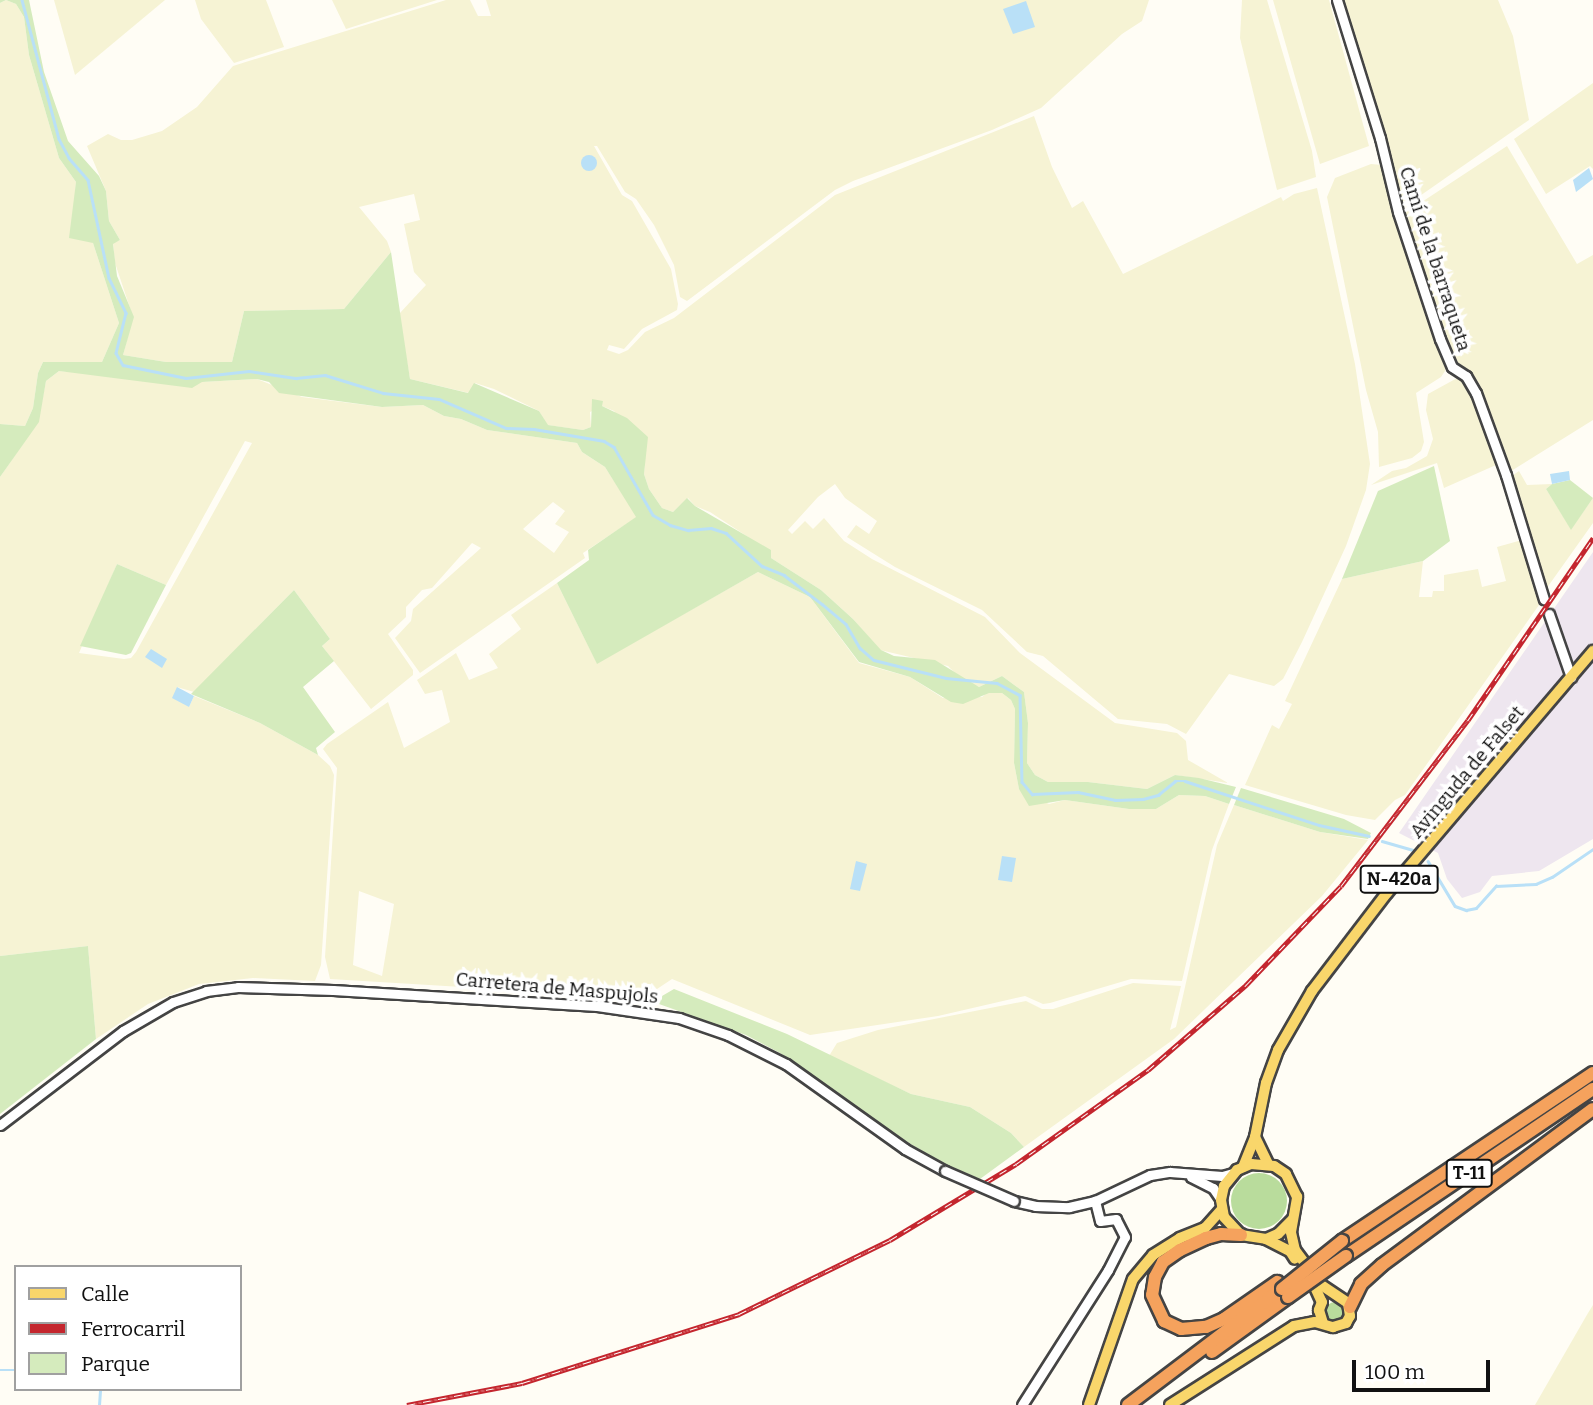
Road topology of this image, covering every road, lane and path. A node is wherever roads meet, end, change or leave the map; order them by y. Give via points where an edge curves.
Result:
1 (1337, 0) edge
2 (1544, 599) dead end
3 (1549, 614) dead end
4 (1593, 651) edge
5 (1570, 677) junction
6 (1593, 1073) edge
7 (1593, 1089) edge
8 (1593, 1109) edge
9 (0, 1125) edge
10 (1255, 1137) junction
11 (1268, 1164) junction
12 (1238, 1170) junction
13 (1180, 1173) junction
14 (1095, 1201) junction
15 (1221, 1204) junction
16 (1292, 1220) junction
17 (1241, 1235) junction
18 (1266, 1239) junction
19 (1282, 1289) junction
20 (1336, 1296) junction
21 (1322, 1302) junction
22 (1350, 1307) junction
23 (1323, 1323) junction
24 (1023, 1405) edge
25 (1089, 1405) edge
26 (1128, 1405) edge
27 (1138, 1405) edge
28 (1170, 1405) edge

1 - 2 street, Camí de la barraqueta via 1440,339 1452,367 1466,376 1476,393
3 - 5 street
4 - 5 main road, Avinguda de Falset / N-420a
5 - 10 main road, Avinguda de Falset / N-420a via 1387,893 1312,991 1278,1050
6 - 19 highway, T-11, bridge via 1370,1221
7 - 19 highway, T-11, bridge via 1346,1256
8 - 22 highway via 1382,1265 1361,1284
9 - 14 street, Carretera de Maspujols, bridge via 123,1031 173,1002 206,991 238,987 333,990 597,1006 679,1018 728,1035 786,1064 905,1149 1014,1201 1048,1208
10 - 11 main road
10 - 12 main road, Avinguda de Falset / N-420a
11 - 12 main road
11 - 16 main road via 1286,1174 1294,1187 1297,1204
12 - 13 street, Carretera de Maspujols via 1222,1176
12 - 15 main road via 1224,1186
13 - 14 street, Carretera de Maspujols via 1142,1178
13 - 15 street via 1206,1183
14 - 24 street via 1100,1221 1116,1219 1125,1237
15 - 17 main road via 1230,1227
15 - 25 main road via 1205,1228 1153,1255 1133,1279
16 - 18 main road
16 - 20 main road via 1295,1251 1321,1285
17 - 18 main road
17 - 19 highway via 1206,1238 1163,1262 1154,1277 1152,1295 1164,1321 1181,1329 1206,1327
18 - 21 main road via 1290,1251
19 - 26 highway, T-11
19 - 27 highway, T-11
20 - 21 main road
20 - 22 main road
21 - 23 main road via 1319,1316
22 - 23 main road via 1342,1326
23 - 28 main road via 1294,1326

